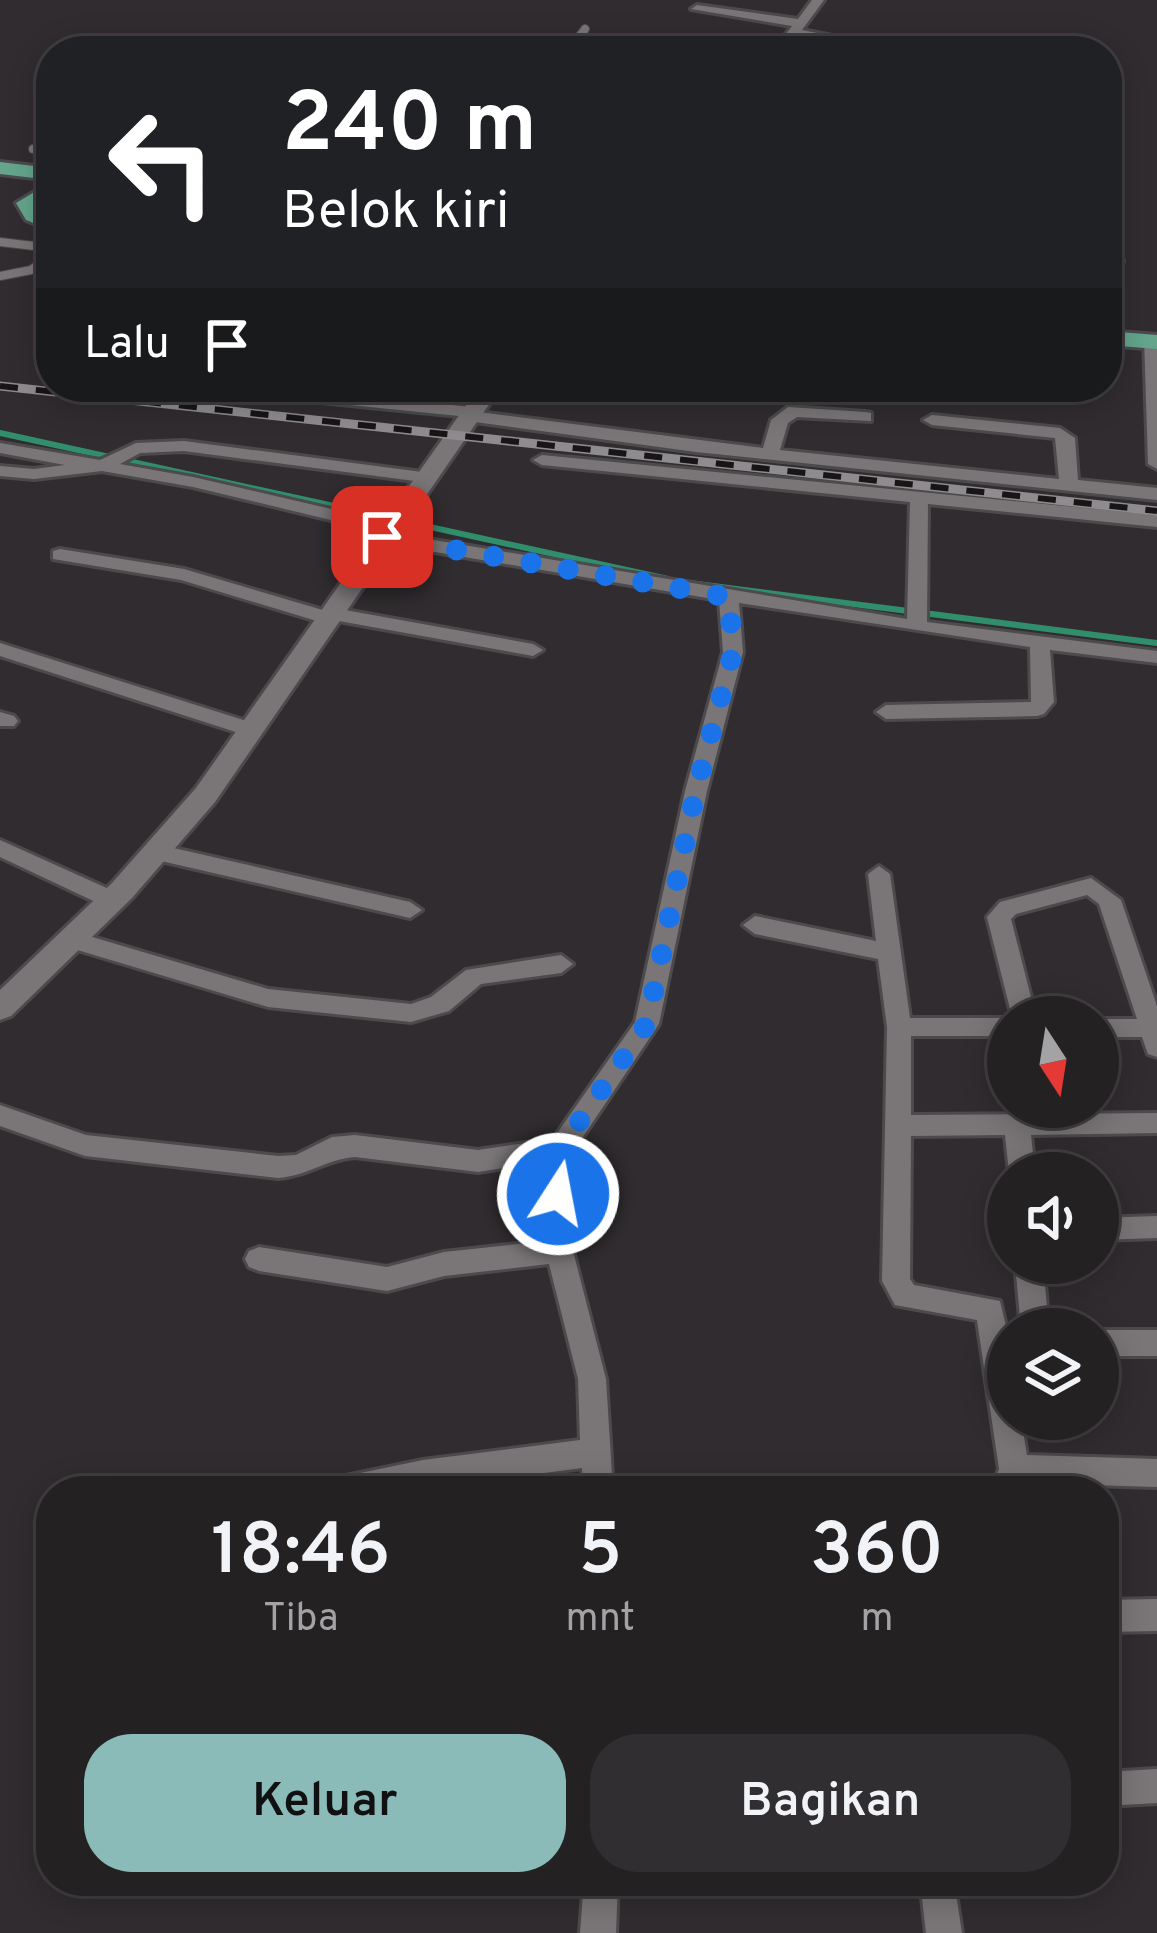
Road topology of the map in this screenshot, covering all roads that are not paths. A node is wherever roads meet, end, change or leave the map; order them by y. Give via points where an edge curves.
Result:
1 (818, 0) edge
2 (697, 10) dead end
3 (797, 28) junction
4 (585, 29) dead end
5 (580, 36) edge
6 (791, 36) edge
7 (833, 36) edge
8 (33, 149) dead end
9 (36, 149) edge
10 (0, 168) edge
11 (36, 172) edge
12 (36, 197) edge
13 (36, 216) edge
14 (0, 219) edge
15 (36, 223) edge
16 (0, 242) edge
17 (36, 249) edge
18 (36, 266) edge
19 (0, 276) edge
20 (1122, 329) edge
21 (1155, 337) edge
22 (1122, 338) edge
23 (385, 402) edge
24 (478, 402) edge
25 (469, 414) junction
26 (866, 417) dead end
27 (932, 420) dead end
28 (770, 455) junction
29 (4, 458) edge
30 (110, 460) junction
31 (542, 460) dead end
32 (1157, 464) edge
33 (422, 477) junction
34 (1069, 486) junction
35 (1157, 494) edge
36 (919, 499) junction
37 (393, 521) junction
38 (1157, 521) edge
39 (60, 555) dead end
40 (729, 597) junction
41 (332, 616) junction
42 (918, 617) junction
43 (1040, 646) junction
44 (0, 649) edge
45 (533, 650) dead end
46 (1157, 657) edge
47 (886, 712) dead end
48 (252, 730) junction
49 (0, 848) edge
50 (156, 852) junction
51 (879, 874) dead end
52 (112, 900) junction
53 (410, 910) dead end
54 (755, 925) dead end
55 (72, 940) junction
56 (888, 943) junction
57 (561, 964) dead end
58 (1019, 996) edge
59 (0, 1008) edge
60 (899, 1027) junction
61 (987, 1027) edge
62 (1119, 1032) edge
63 (1154, 1038) edge
64 (0, 1115) edge
65 (1157, 1123) edge
66 (1119, 1124) edge
67 (897, 1126) junction
68 (987, 1126) edge
69 (561, 1148) junction
70 (1157, 1227) edge
71 (1119, 1228) edge
72 (559, 1251) junction
73 (259, 1259) dead end
74 (987, 1310) edge
75 (1119, 1342) edge
76 (1157, 1343) edge
77 (1007, 1440) edge
78 (598, 1452) junction
79 (1157, 1473) edge
80 (413, 1476) edge
81 (598, 1476) edge
82 (1009, 1476) edge
83 (1094, 1476) edge
84 (1157, 1615) edge
85 (1119, 1616) edge
86 (1157, 1786) edge
87 (1119, 1788) edge
88 (600, 1896) edge
89 (939, 1896) edge
90 (598, 1933) edge
91 (944, 1933) edge

1 - 3 street
2 - 3 street
3 - 6 street
3 - 7 street
4 - 5 lane
8 - 9 lane
10 - 11 highway
12 - 13 highway via 26,203
14 - 15 highway
16 - 17 lane
18 - 19 lane
20 - 21 highway
21 - 22 highway
21 - 32 street
23 - 25 street
24 - 25 street
25 - 28 street
25 - 33 street
26 - 28 street via 794,411 780,420
27 - 34 street via 1060,433
28 - 34 street
29 - 30 street via 34,474
30 - 33 street via 184,446
30 - 37 street
31 - 36 street
33 - 37 street
34 - 35 street
36 - 38 street
36 - 42 street
37 - 40 street
37 - 41 street
39 - 41 street via 184,575
40 - 42 street
40 - 69 street via 733,652 647,1024
41 - 45 street
41 - 48 street
42 - 43 street
43 - 46 street
43 - 47 street via 1044,702 1037,710
44 - 48 street
48 - 50 street
49 - 52 street
50 - 52 street
50 - 53 street
51 - 56 street
52 - 55 street
54 - 56 street via 821,942
55 - 57 street via 268,998 411,1013 440,1004 476,976
55 - 59 street
56 - 60 street
58 - 63 street via 999,917 1091,886 1109,901
60 - 61 street
60 - 67 street
62 - 63 street
64 - 69 street via 85,1145 278,1167 356,1146 478,1161
65 - 66 street
67 - 68 street
67 - 74 street via 896,1281 905,1296
69 - 72 street
70 - 71 street
72 - 73 street via 444,1264 387,1280
72 - 78 street via 592,1379
75 - 76 street
77 - 82 street
78 - 80 street
78 - 81 street
79 - 83 street
84 - 85 street
86 - 87 street
88 - 90 street
89 - 91 street

